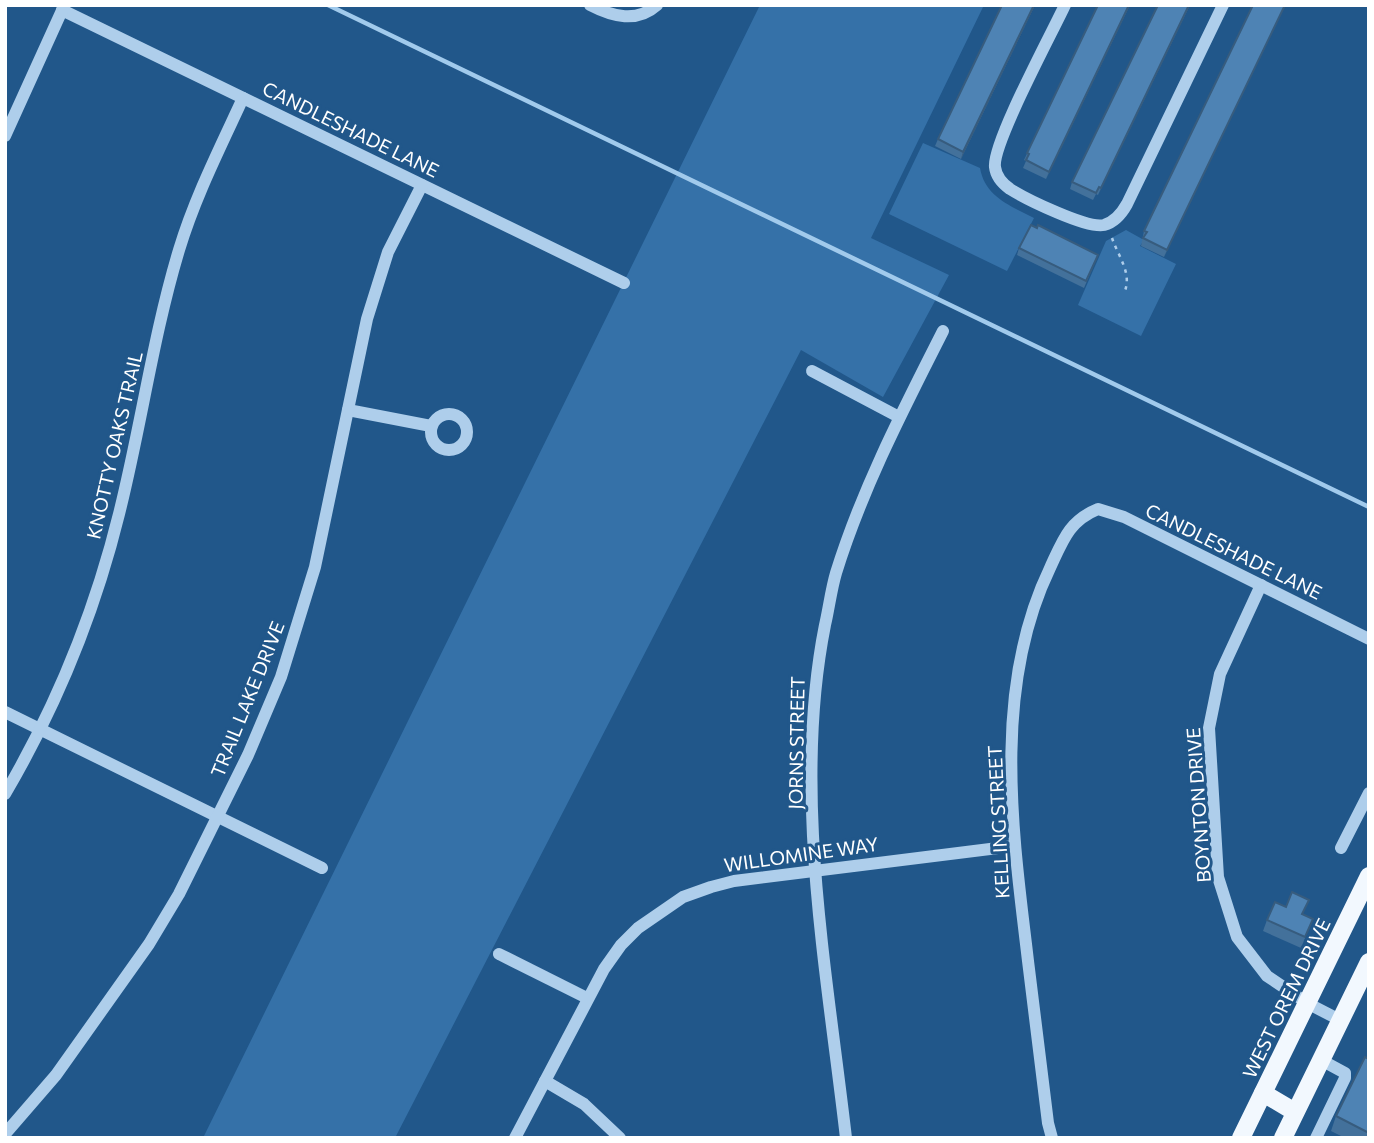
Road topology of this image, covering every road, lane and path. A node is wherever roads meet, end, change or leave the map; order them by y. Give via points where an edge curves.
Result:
1 (590, 5) edge
2 (657, 5) edge
3 (1065, 5) edge
4 (1223, 5) edge
5 (63, 8) edge
6 (243, 98) junction
7 (5, 136) edge
8 (422, 185) junction
9 (1112, 238) dead end
10 (624, 283) dead end
11 (1124, 293) dead end
12 (943, 331) dead end
13 (812, 371) dead end
14 (348, 410) junction
15 (899, 416) junction
16 (431, 426) dead end
17 (1081, 516) joint
18 (1261, 585) junction
19 (1369, 639) edge
20 (5, 712) edge
21 (40, 729) junction
22 (1369, 793) edge
23 (5, 794) edge
24 (1365, 808) edge
25 (219, 817) junction
26 (1014, 846) junction
27 (1341, 848) dead end
28 (322, 868) dead end
29 (816, 870) junction
30 (1367, 884) edge
31 (499, 954) dead end
32 (1369, 962) edge
33 (587, 998) junction
34 (1307, 1003) junction
35 (1340, 1020) junction
36 (1321, 1060) junction
37 (545, 1081) junction
38 (1263, 1093) junction
39 (1296, 1112) junction
40 (5, 1134) edge
41 (515, 1138) edge
42 (620, 1138) edge
43 (846, 1138) edge
44 (1052, 1138) edge
45 (1241, 1138) edge
46 (1283, 1138) edge
47 (1316, 1138) edge

1 - 2 street via 608,15 629,17 647,14
3 - 4 street via 995,160 1000,179 1010,189 1081,223 1096,225 1111,222 1127,204
5 - 6 street, CANDLESHADE LANE
5 - 7 street
6 - 8 street, CANDLESHADE LANE
6 - 21 street, KNOTTY OAKS TRAIL via 179,248 108,555 77,645
8 - 10 street, CANDLESHADE LANE
8 - 14 street, TRAIL LAKE DRIVE via 388,252
9 - 11 path via 1126,270
12 - 15 street, JORNS STREET
13 - 15 street
14 - 16 street
14 - 25 street, TRAIL LAKE DRIVE via 315,568 298,624 281,677
15 - 29 street, JORNS STREET via 835,575 816,670 811,745
17 - 18 street, CANDLESHADE LANE via 1098,509 1124,517
17 - 26 street, KELLING STREET via 1065,536 1027,627 1012,709
18 - 19 street, CANDLESHADE LANE
18 - 34 street, BOYNTON DRIVE via 1220,674 1209,728 1218,877 1237,937 1266,976
20 - 21 street
21 - 23 street, KNOTTY OAKS TRAIL
21 - 25 street
22 - 24 street
24 - 27 street
25 - 28 street
25 - 40 street, TRAIL LAKE DRIVE via 149,944 56,1075
26 - 29 street, WILLOMINE WAY
26 - 44 street, KELLING STREET
29 - 33 street, WILLOMINE WAY via 734,881 683,897 621,945
29 - 43 street, JORNS STREET
30 - 34 main road, WEST OREM DRIVE
31 - 33 street
32 - 35 main road
33 - 37 street, WILLOMINE WAY
34 - 35 street, BOYNTON DRIVE
34 - 38 main road, WEST OREM DRIVE
35 - 36 main road
36 - 39 main road
36 - 47 street via 1339,1068 1345,1077
37 - 41 street, WILLOMINE WAY
37 - 42 street via 584,1104
38 - 39 main road
38 - 45 main road, WEST OREM DRIVE
39 - 46 main road

